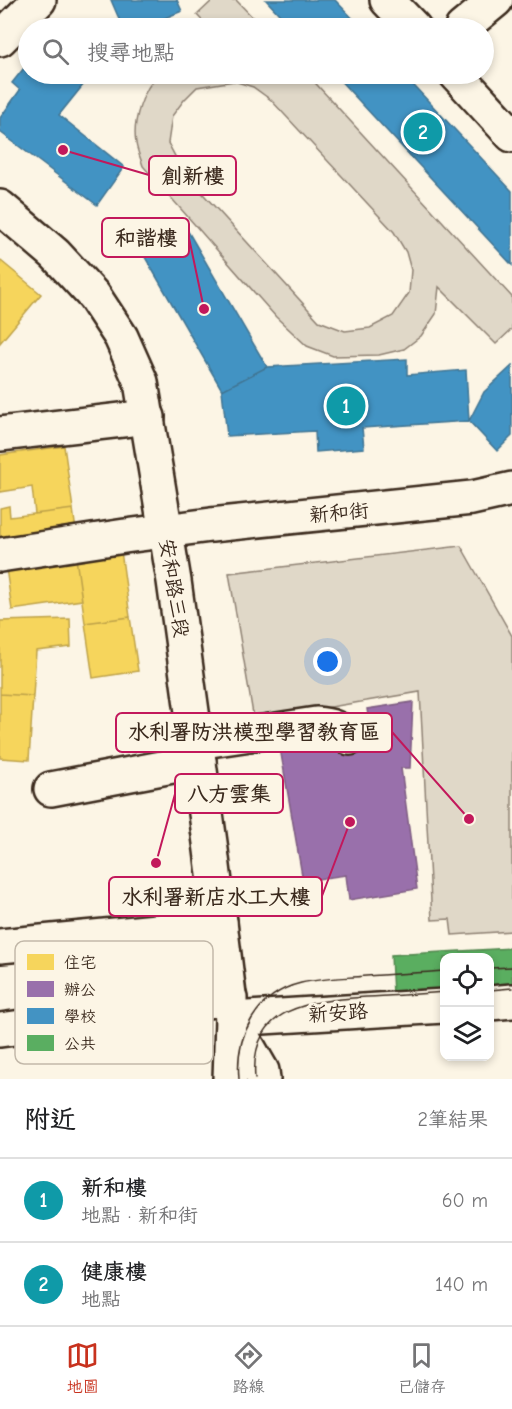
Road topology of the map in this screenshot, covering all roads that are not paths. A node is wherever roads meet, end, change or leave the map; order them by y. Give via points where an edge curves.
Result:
1 (39, 0) edge
2 (387, 0) edge
3 (496, 0) edge
4 (21, 18) edge
5 (404, 18) edge
6 (474, 18) edge
7 (18, 21) edge
8 (0, 39) edge
9 (465, 84) edge
10 (512, 135) edge
11 (0, 207) edge
12 (148, 417) junction
13 (0, 434) edge
14 (512, 489) edge
15 (166, 531) junction
16 (0, 555) edge
17 (350, 738) dead end
18 (198, 751) junction
19 (51, 789) dead end
20 (220, 922) junction
21 (45, 941) edge
22 (15, 944) edge
23 (0, 945) edge
24 (512, 1001) edge
25 (494, 1003) edge
26 (440, 1006) edge
27 (231, 1009) junction
28 (213, 1011) edge
29 (15, 1029) edge
30 (0, 1030) edge
31 (230, 1079) edge
32 (263, 1079) edge

1 - 4 main road
2 - 5 main road
3 - 6 main road
7 - 8 main road
9 - 10 main road
11 - 12 main road, 安和路三段 via 55,254 94,296 125,346 141,382
12 - 13 main road
12 - 15 main road, 安和路三段
14 - 15 main road, 新和街 via 450,501
15 - 16 main road, 新和街
15 - 18 main road, 安和路三段
17 - 18 main road via 342,730 316,724
18 - 19 main road
18 - 20 main road, 安和路三段
20 - 21 main road
20 - 27 main road, 安和路三段
22 - 23 main road
24 - 25 main road
26 - 27 main road, 新安路
27 - 28 main road, 新安路
27 - 31 main road, 安和路三段
27 - 32 main road, 安和路三段
29 - 30 main road, 新安路

